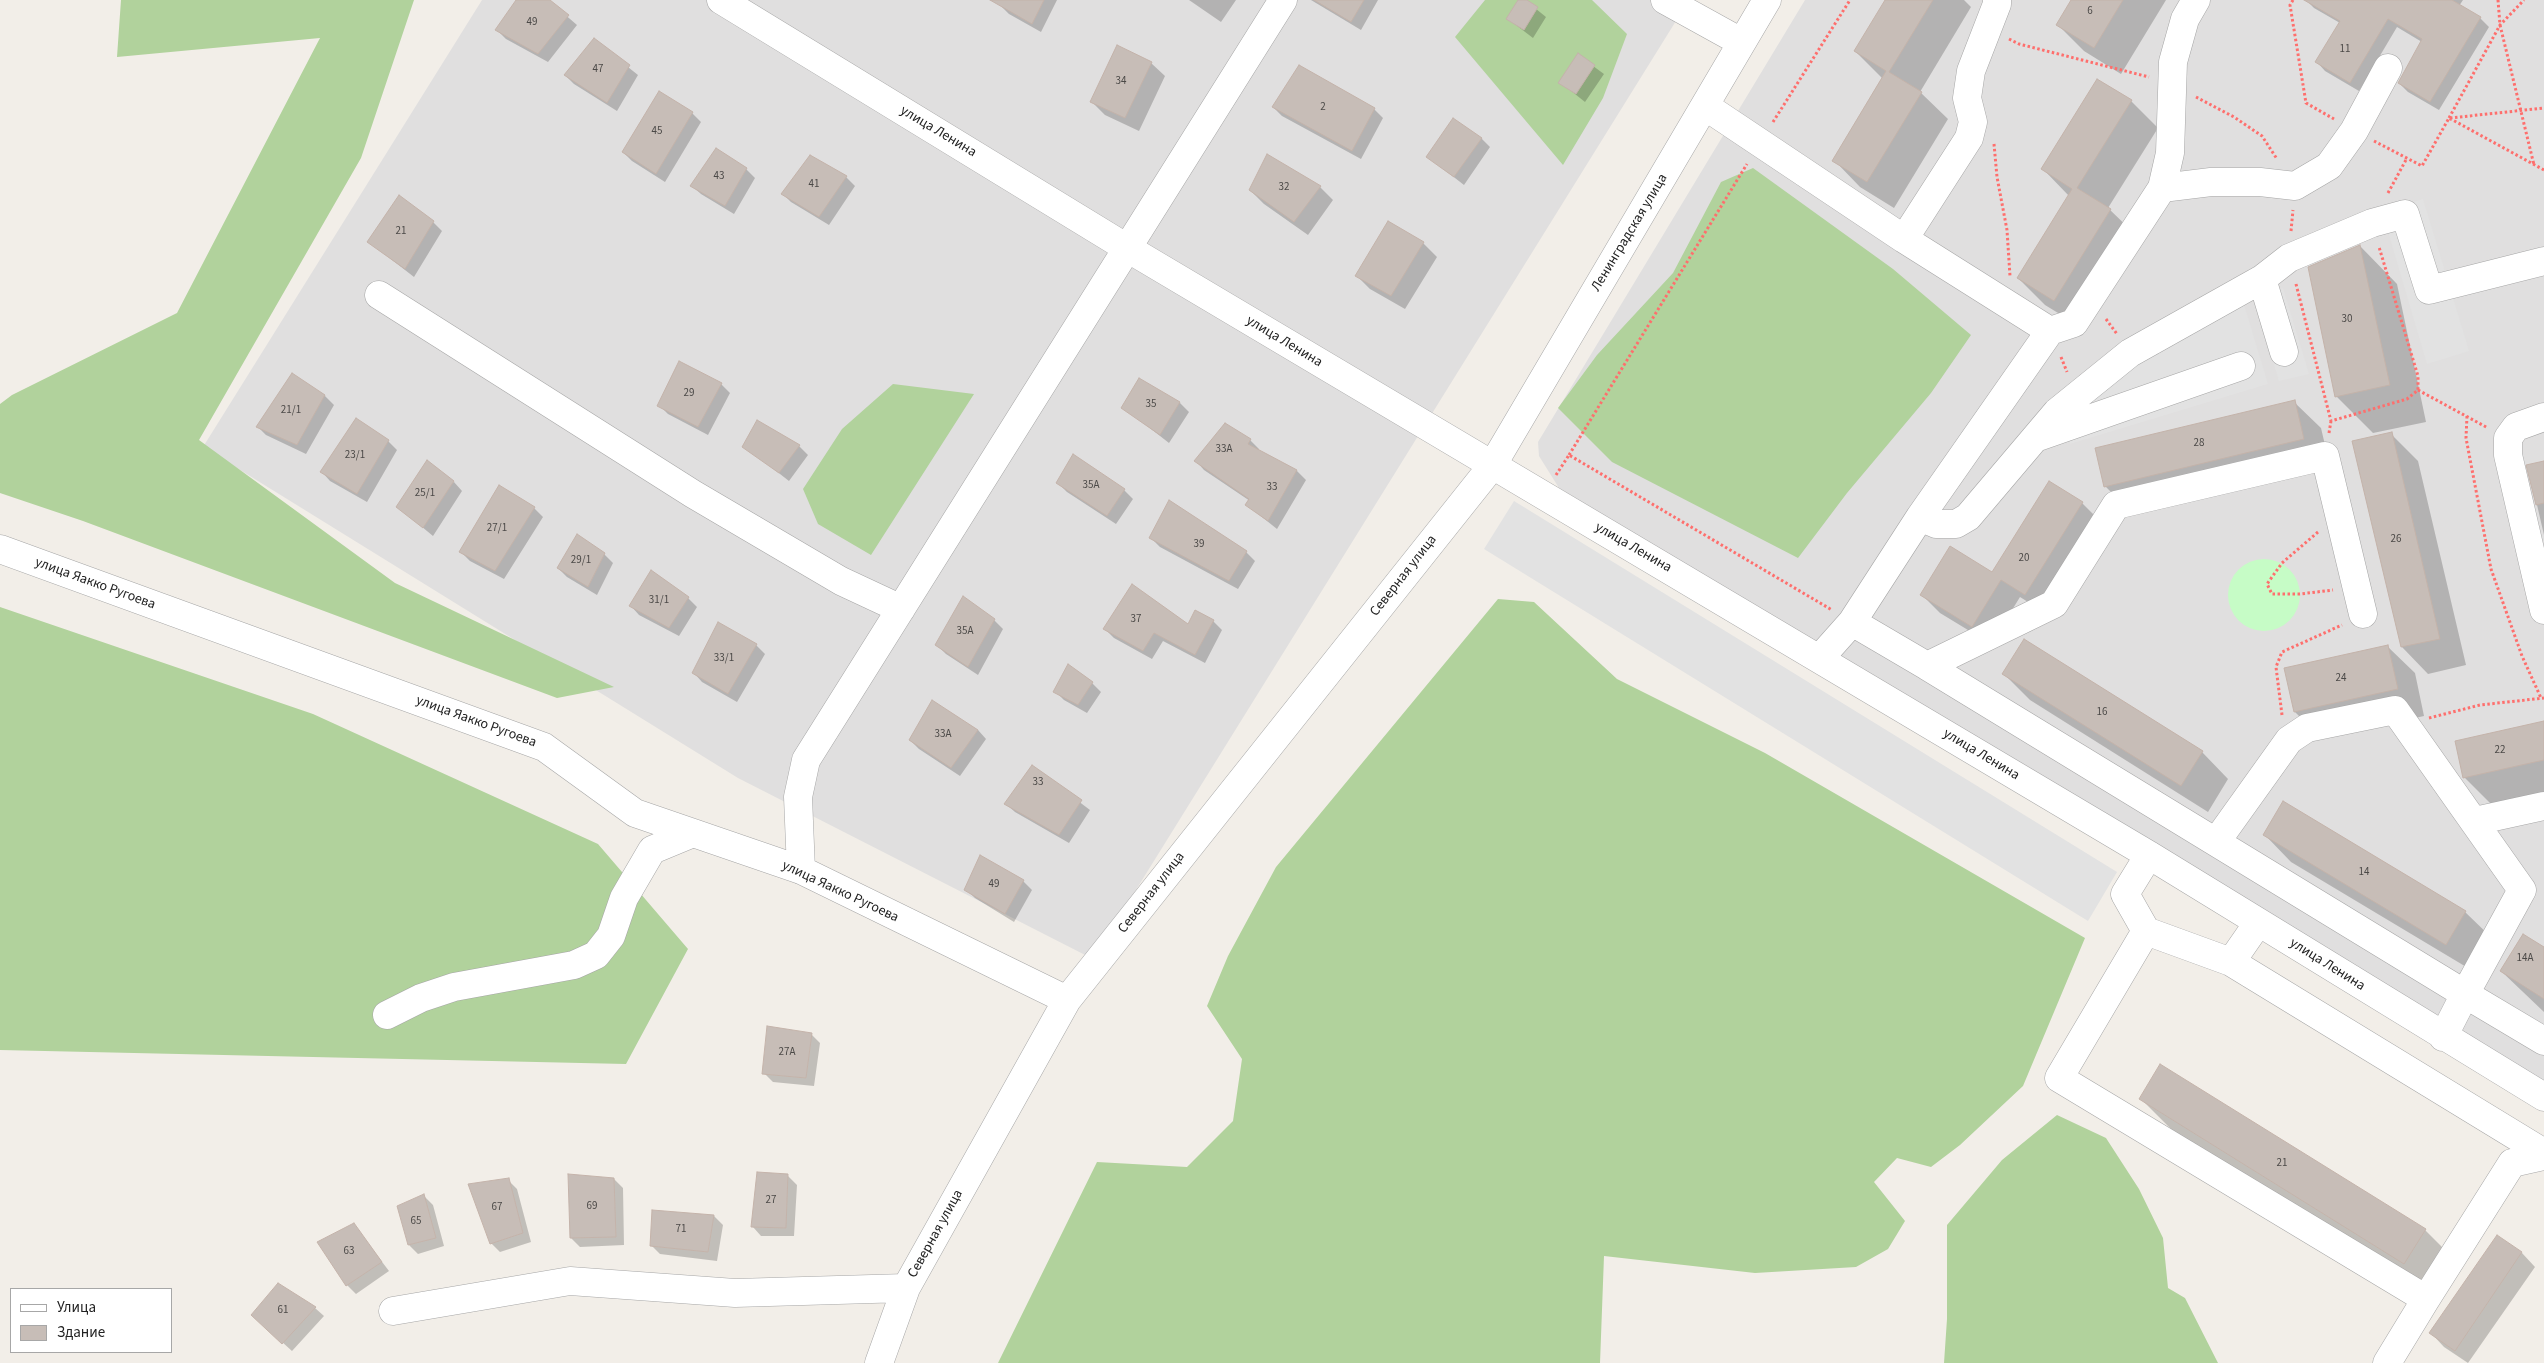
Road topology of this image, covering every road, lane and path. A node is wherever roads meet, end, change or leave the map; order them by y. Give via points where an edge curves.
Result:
1 (721, 0) edge
2 (1283, 0) edge
3 (1665, 0) edge
4 (1767, 0) edge
5 (1850, 0) edge
6 (1997, 0) edge
7 (2196, 0) edge
8 (2293, 0) edge
9 (2498, 0) edge
10 (2524, 0) edge
11 (2500, 25) junction
12 (1741, 42) junction
13 (2388, 68) dead end
14 (1705, 106) junction
15 (2544, 108) edge
16 (2521, 111) junction
17 (2449, 118) junction
18 (2354, 131) junction
19 (1994, 140) dead end
20 (1760, 143) junction
21 (2534, 165) junction
22 (2544, 170) edge
23 (2295, 186) junction
24 (2162, 188) junction
25 (2372, 223) junction
26 (1904, 239) junction
27 (1127, 248) junction
28 (2289, 258) junction
29 (2544, 261) edge
30 (2010, 277) dead end
31 (2262, 279) junction
32 (379, 295) dead end
33 (2091, 297) junction
34 (2050, 331) junction
35 (2284, 352) dead end
36 (2130, 353) junction
37 (2241, 366) dead end
38 (2418, 390) junction
39 (2077, 396) junction
40 (2467, 416) junction
41 (2544, 417) edge
42 (2508, 438) junction
43 (2034, 439) junction
44 (1569, 455) junction
45 (1492, 466) junction
46 (1543, 496) junction
47 (1920, 516) junction
48 (2340, 519) junction
49 (0, 549) edge
50 (2356, 588) junction
51 (901, 609) junction
52 (2544, 610) edge
53 (2363, 614) joint
54 (1852, 622) junction
55 (1820, 658) junction
56 (1927, 666) junction
57 (2543, 698) edge
58 (2405, 724) junction
59 (2288, 740) junction
60 (2544, 806) edge
61 (2475, 821) junction
62 (693, 833) junction
63 (2216, 842) junction
64 (2149, 854) junction
65 (801, 870) junction
66 (2533, 890) edge
67 (2258, 922) junction
68 (2146, 931) junction
69 (2231, 962) junction
70 (2465, 994) junction
71 (1067, 1000) junction
72 (387, 1015) dead end
73 (2443, 1037) junction
74 (2544, 1041) edge
75 (2544, 1097) edge
76 (2544, 1154) edge
77 (906, 1288) junction
78 (2426, 1299) junction
79 (393, 1311) dead end
80 (879, 1363) edge
81 (2387, 1363) edge

1 - 27 street, улица Ленина
2 - 27 street
3 - 12 street
4 - 12 street, Ленинградская улица
5 - 20 path
6 - 26 street via 1971,72 1967,98 1973,122 1970,138
7 - 24 street via 2185,19 2173,62 2170,153
8 - 18 path via 2290,4 2306,103
9 - 11 path
10 - 11 path
11 - 16 path
11 - 17 path
12 - 14 street, Ленинградская улица
13 - 18 street
14 - 20 street
14 - 45 street, Ленинградская улица
15 - 16 path
16 - 17 path
16 - 21 path
17 - 18 path via 2422,166
17 - 21 path
18 - 23 street via 2329,166
19 - 30 path via 1997,177 2008,230
20 - 26 street
20 - 44 path
21 - 22 path
23 - 24 street via 2211,182
23 - 28 path
24 - 33 street
25 - 28 street
25 - 29 street via 2405,214 2429,290
25 - 38 path via 2418,376
26 - 34 street
27 - 45 street, улица Ленина
27 - 51 street
28 - 31 street
28 - 38 path via 2331,421 2407,400
31 - 35 street
31 - 36 street
32 - 51 street via 693,494 841,581
33 - 34 street via 2074,324
33 - 36 path
34 - 39 path
34 - 47 street
36 - 39 street
37 - 43 street
38 - 40 path
39 - 43 street via 2056,412
40 - 42 path
40 - 57 path via 2466,438 2491,569 2522,656
41 - 42 street via 2516,427
42 - 52 street via 2508,455
43 - 47 street via 1968,517 1956,524 1936,524
44 - 46 path
44 - 54 path
45 - 46 street, улица Ленина
45 - 71 street, Северная улица
46 - 55 street, улица Ленина
47 - 54 street
48 - 50 street
48 - 50 path via 2309,539 2282,564 2267,584 2272,594
48 - 56 street via 2325,456 2116,505 2054,604
49 - 62 street, улица Яакко Ругоева via 544,747 635,813
50 - 53 street
51 - 65 street via 806,760 798,797
53 - 59 path via 2282,652 2276,667 2279,702
54 - 55 street
54 - 56 street
55 - 64 street, улица Ленина
56 - 63 street
57 - 58 path via 2480,705
58 - 59 street via 2395,710 2307,728
58 - 61 street
59 - 63 street
60 - 61 street
61 - 66 street
62 - 65 street, улица Яакко Ругоева
62 - 72 street via 652,850 624,898 611,936 596,955 574,965 454,987 421,998
63 - 70 street
64 - 67 street, улица Ленина
64 - 68 street via 2125,894
65 - 71 street, улица Яакко Ругоева
66 - 70 street
67 - 69 street
67 - 73 street, улица Ленина
68 - 69 street
68 - 78 street via 2059,1078
69 - 76 street
70 - 73 street
70 - 74 street
71 - 77 street, Северная улица
73 - 75 street, улица Ленина
76 - 78 street via 2512,1163
77 - 79 street via 736,1293 570,1281
77 - 80 street, Северная улица
78 - 81 street

